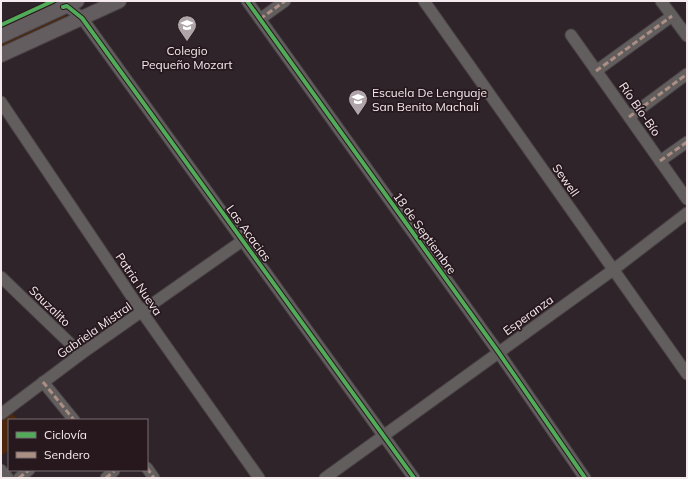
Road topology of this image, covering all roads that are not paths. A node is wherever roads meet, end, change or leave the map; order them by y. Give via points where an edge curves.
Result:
1 (77, 1) edge
2 (119, 1) edge
3 (247, 1) edge
4 (284, 1) edge
5 (424, 1) edge
6 (662, 1) edge
7 (63, 7) junction
8 (672, 16) junction
9 (82, 18) junction
10 (260, 19) junction
11 (571, 35) dead end
12 (1, 36) edge
13 (687, 36) edge
14 (1, 55) edge
15 (596, 71) junction
16 (687, 74) edge
17 (1, 102) edge
18 (629, 117) junction
19 (687, 142) edge
20 (660, 161) junction
21 (687, 199) edge
22 (687, 213) edge
23 (242, 240) junction
24 (613, 270) junction
25 (1, 276) edge
26 (142, 312) junction
27 (499, 353) junction
28 (81, 354) junction
29 (687, 374) edge
30 (43, 382) junction
31 (1, 414) edge
32 (73, 419) edge
33 (384, 436) junction
34 (148, 469) edge
35 (1, 470) edge
36 (28, 471) edge
37 (8, 478) edge
38 (20, 478) edge
39 (154, 478) edge
40 (260, 478) edge
41 (325, 478) edge
42 (414, 478) edge
43 (584, 478) edge

1 - 7 main road
2 - 9 main road
3 - 10 street, 18 de Septiembre
4 - 10 street
5 - 24 street, Sewell
6 - 8 street
7 - 9 street, Las Acacias via 68,6
7 - 12 main road
8 - 13 street
8 - 15 street
9 - 14 main road
9 - 23 street, Las Acacias
10 - 27 street, 18 de Septiembre
11 - 15 street, Río Bío-Bío
15 - 18 street, Río Bío-Bío
16 - 18 street
17 - 26 street, Patria Nueva
18 - 20 street, Río Bío-Bío
19 - 20 street
20 - 21 street, Río Bío-Bío
22 - 24 street, Esperanza
23 - 26 street, Gabriela Mistral
23 - 33 street, Las Acacias
24 - 27 street, Esperanza
24 - 29 street, Sewell
25 - 28 street, Sauzalito
26 - 28 street, Gabriela Mistral
26 - 40 street, Patria Nueva
27 - 33 street, Esperanza
27 - 43 street, 18 de Septiembre
28 - 30 street, Gabriela Mistral
30 - 31 street, Gabriela Mistral
30 - 32 street
33 - 41 street, Esperanza
33 - 42 street, Las Acacias
34 - 39 street
35 - 37 street
36 - 38 street

